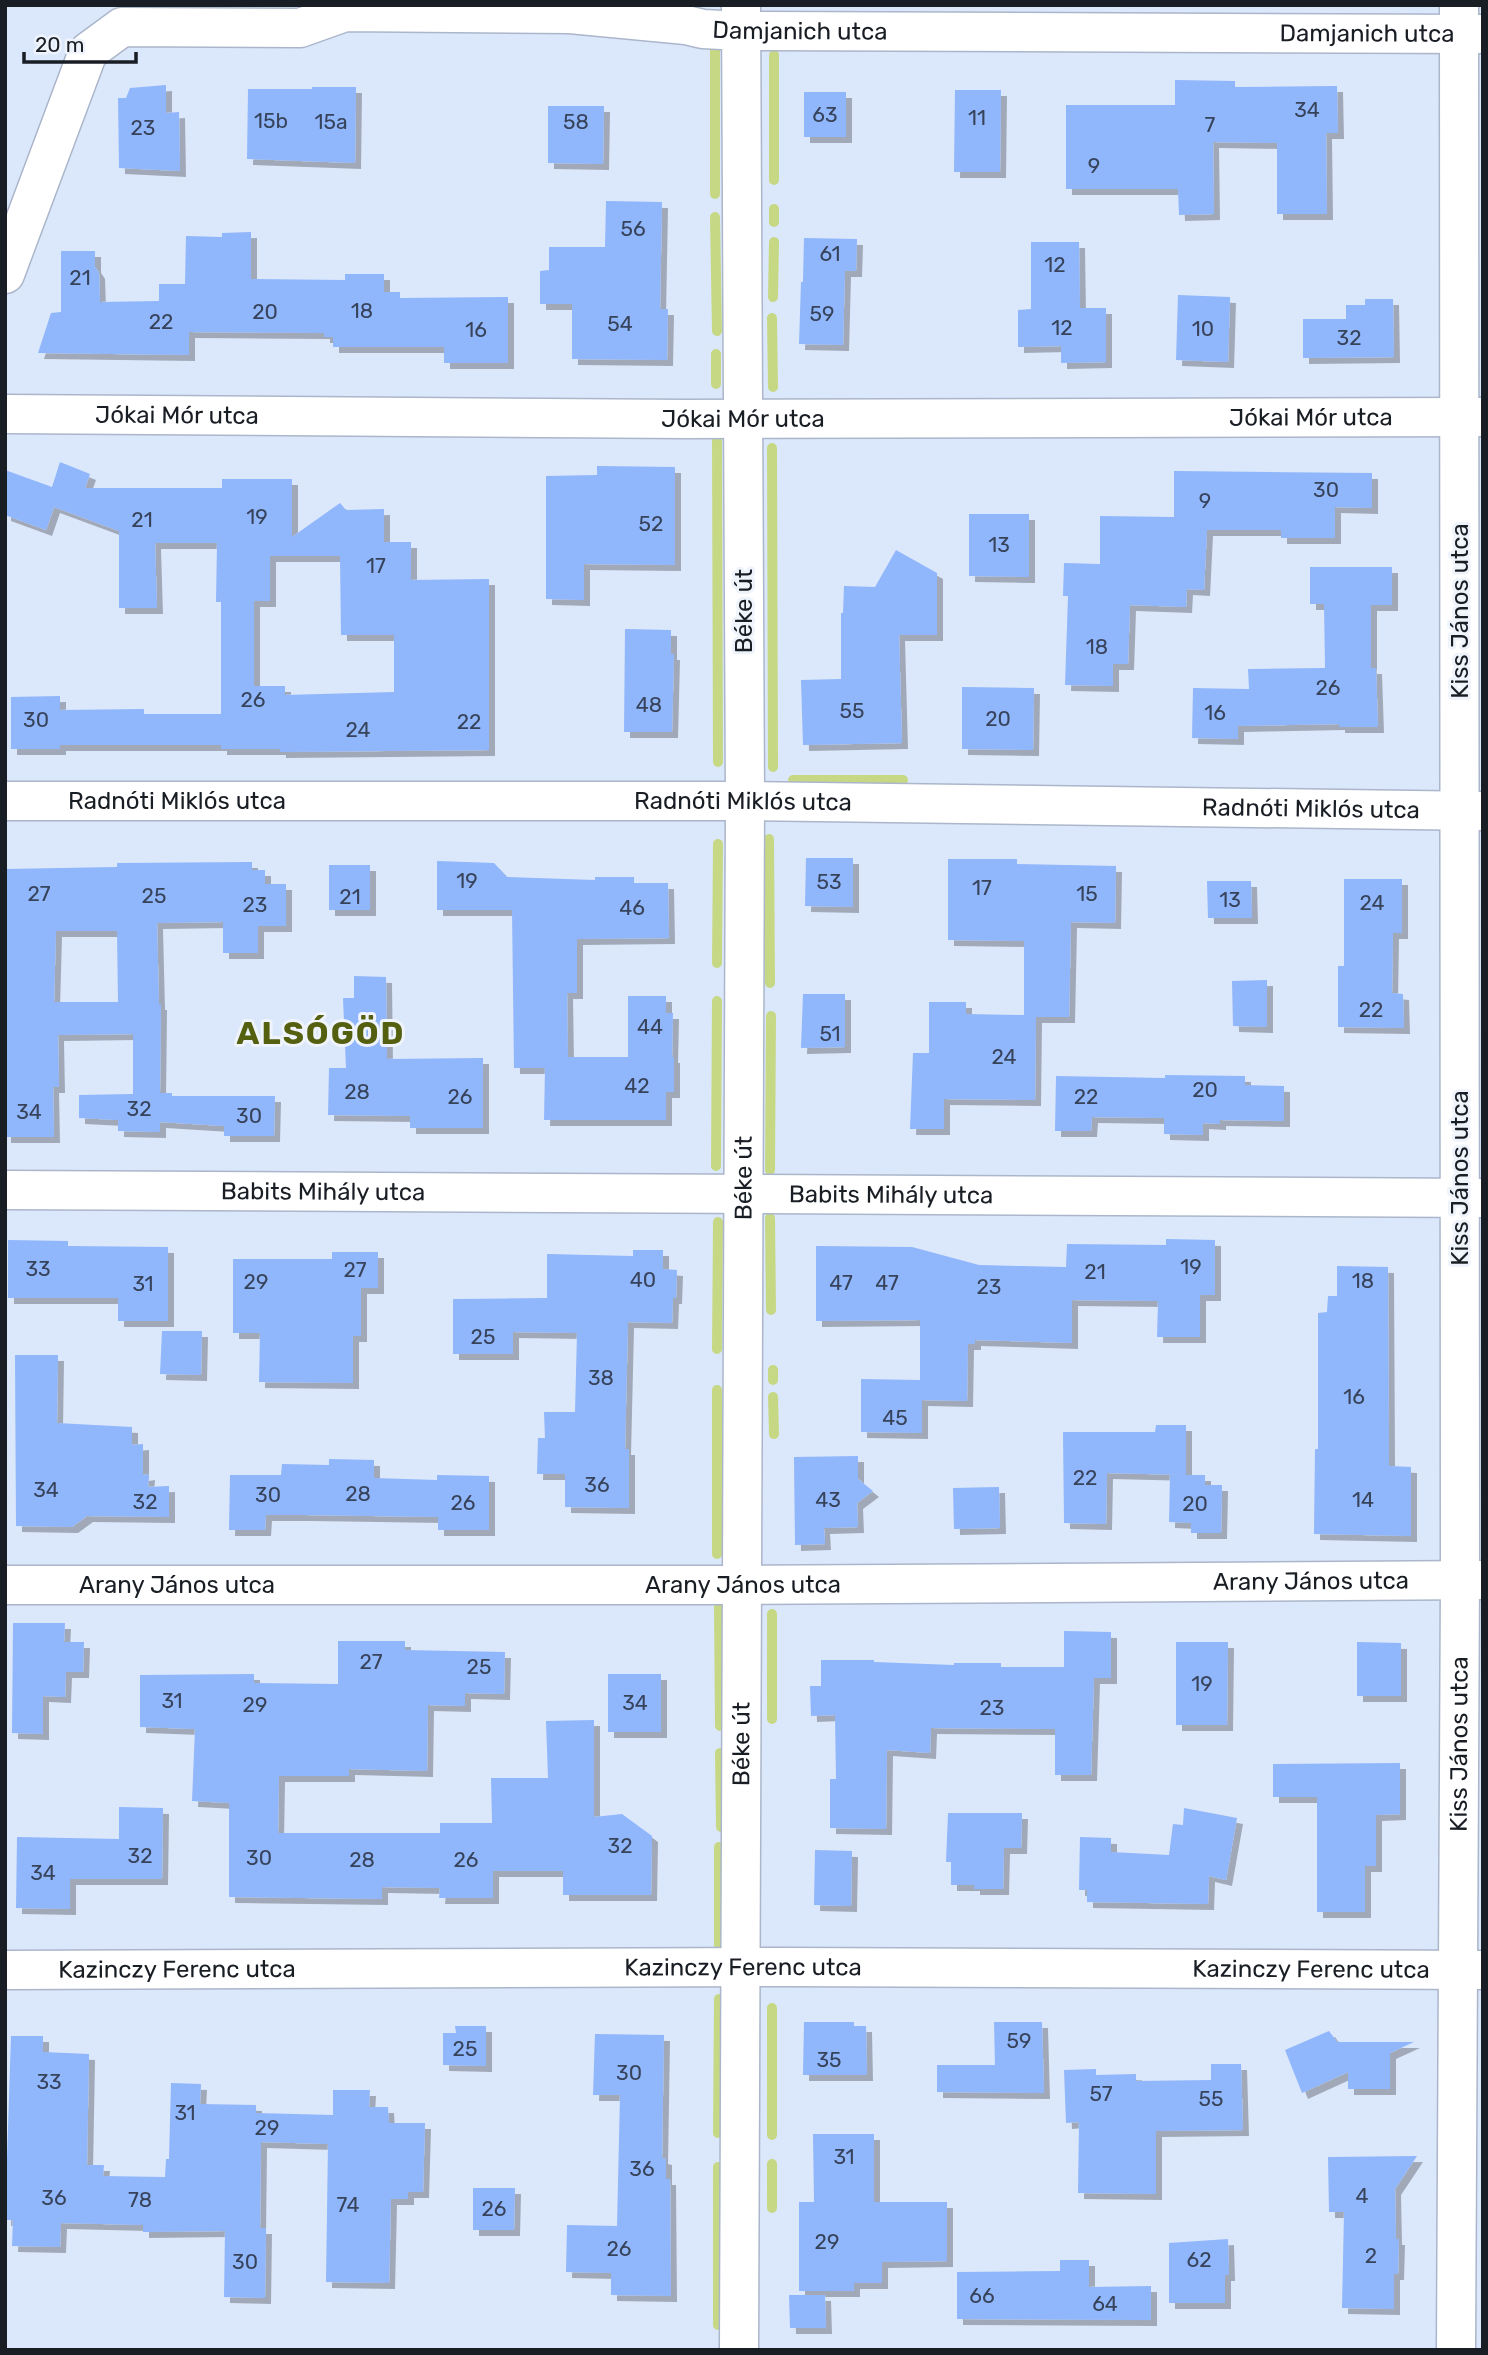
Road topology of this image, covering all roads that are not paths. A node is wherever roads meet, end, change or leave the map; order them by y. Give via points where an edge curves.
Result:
1 (345, 9) edge
2 (741, 18) edge
3 (1467, 24) edge
4 (5, 274) edge
5 (5, 414) edge
6 (1471, 417) edge
7 (742, 418) junction
8 (5, 801) edge
9 (745, 801) junction
10 (1472, 811) edge
11 (5, 1190) edge
12 (743, 1193) junction
13 (1471, 1198) edge
14 (1471, 1580) edge
15 (5, 1585) edge
16 (741, 1585) junction
17 (739, 1967) junction
18 (5, 1970) edge
19 (1470, 1970) edge
20 (739, 2350) edge
21 (1456, 2350) edge

1 - 2 street, Damjanich utca via 570,14 703,29
1 - 4 street, Damjanich utca via 300,28 122,27 88,52
2 - 3 street, Damjanich utca
2 - 7 street, Béke út
3 - 6 street, Kiss János utca
5 - 7 street, Jókai Mór utca
6 - 7 street, Jókai Mór utca
6 - 10 street, Kiss János utca
7 - 9 street, Béke út
8 - 9 street, Radnóti Miklós utca
9 - 10 street, Radnóti Miklós utca
9 - 12 street, Béke út
10 - 13 street, Kiss János utca
11 - 12 street, Babits Mihály utca
12 - 13 street, Babits Mihály utca
12 - 16 street, Béke út
13 - 14 street, Kiss János utca
14 - 16 street, Arany János utca
14 - 19 street, Kiss János utca
15 - 16 street, Arany János utca
16 - 17 street, Béke út
17 - 18 street, Kazinczy Ferenc utca
17 - 19 street, Kazinczy Ferenc utca
17 - 20 street, Béke út
19 - 21 street, Kiss János utca

